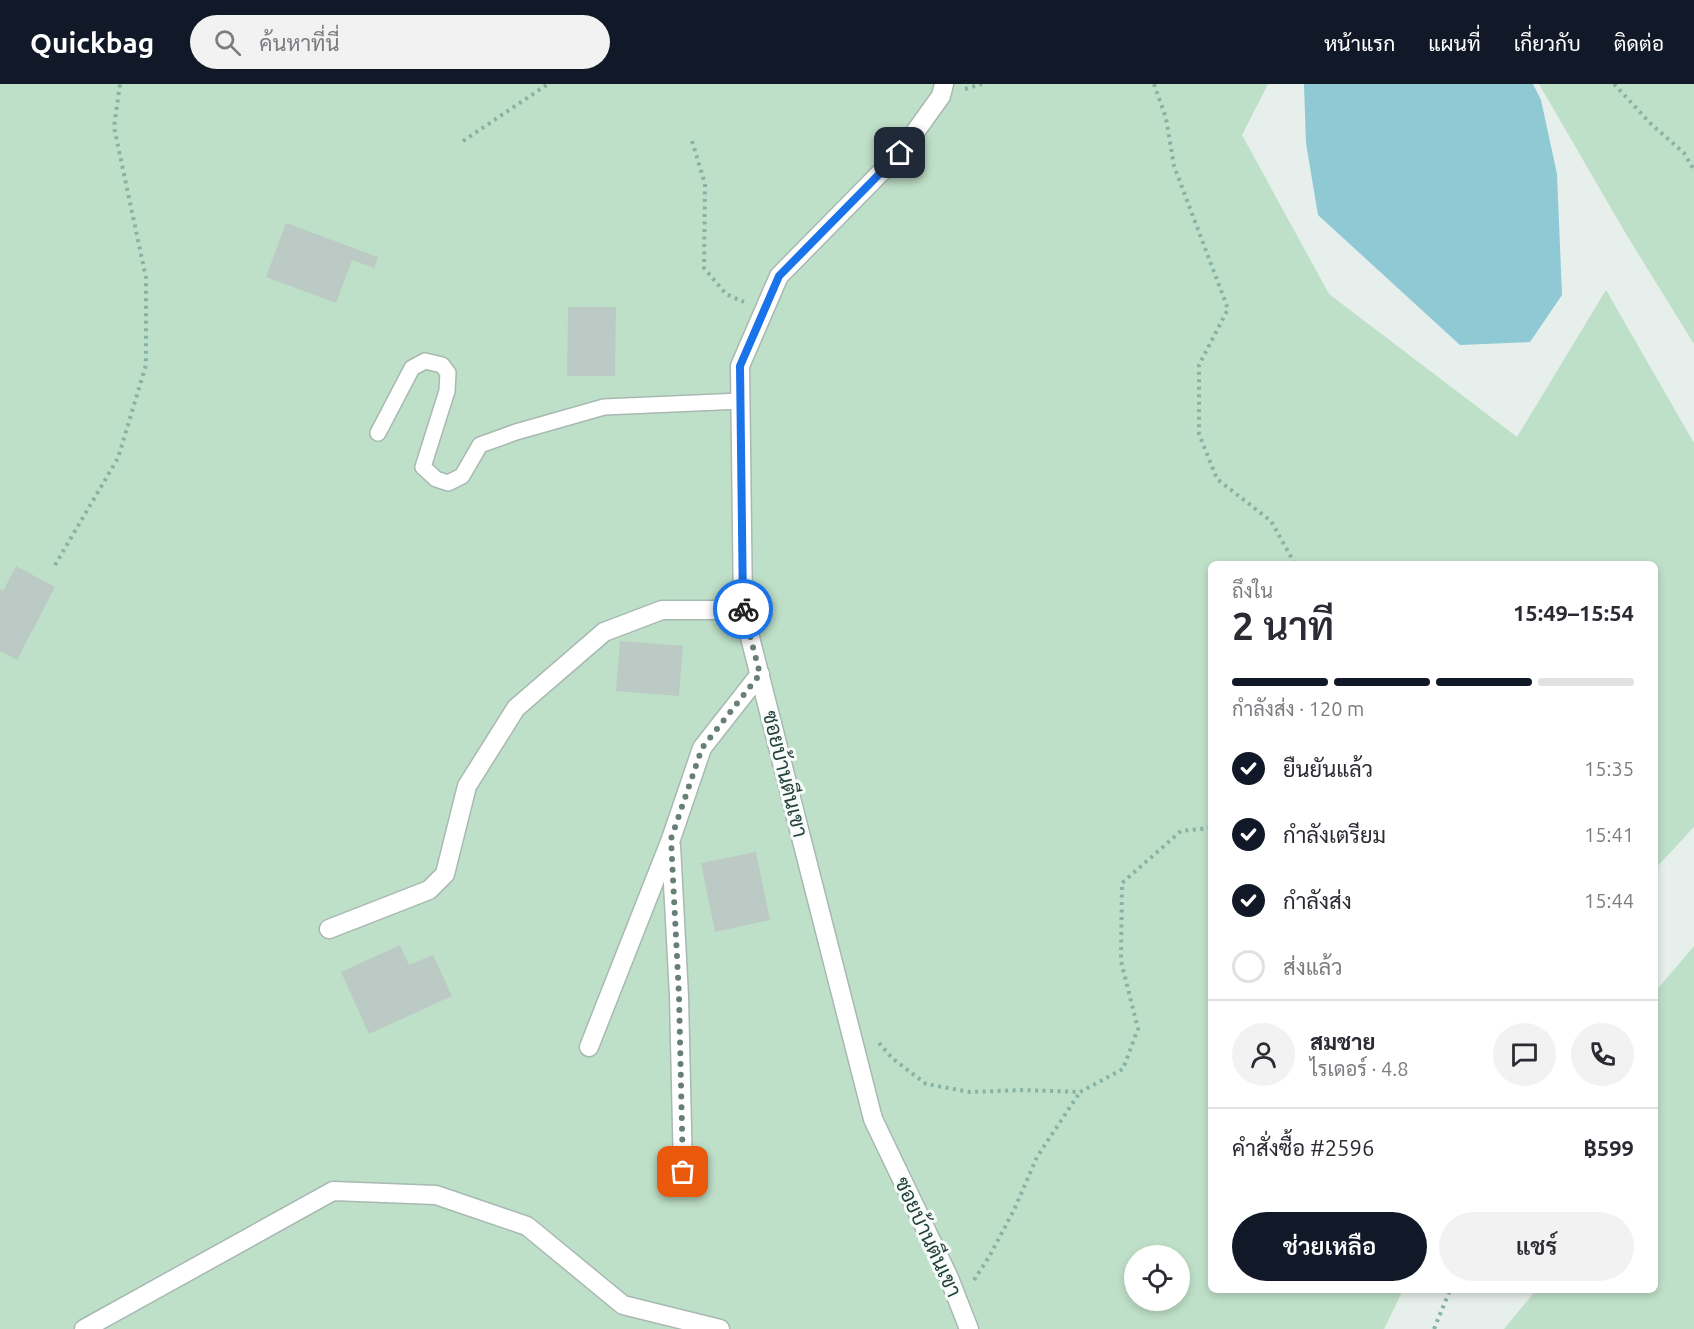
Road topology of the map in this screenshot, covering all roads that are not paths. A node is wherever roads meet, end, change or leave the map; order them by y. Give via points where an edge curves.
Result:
1 (944, 84) edge
2 (741, 401) junction
3 (378, 433) dead end
4 (743, 610) junction
5 (760, 674) junction
6 (671, 839) junction
7 (329, 929) dead end
8 (589, 1047) dead end
9 (683, 1172) dead end
10 (84, 1329) edge
11 (720, 1329) edge
12 (969, 1329) edge

1 - 2 street, ซอยบ้านตีนเขา via 941,96 900,153 779,276 740,366
2 - 3 lane via 604,407 538,425 480,445 462,476 448,483 436,479 423,467 447,391 448,373 442,365 425,362 412,368
2 - 4 street, ซอยบ้านตีนเขา
4 - 5 street, ซอยบ้านตีนเขา
4 - 7 street via 662,610 604,632 516,708 467,786 445,874 429,890
5 - 6 street via 702,748
5 - 12 street, ซอยบ้านตีนเขา via 873,1119
6 - 8 street
6 - 9 street
10 - 11 street via 333,1191 436,1195 527,1226 623,1305

